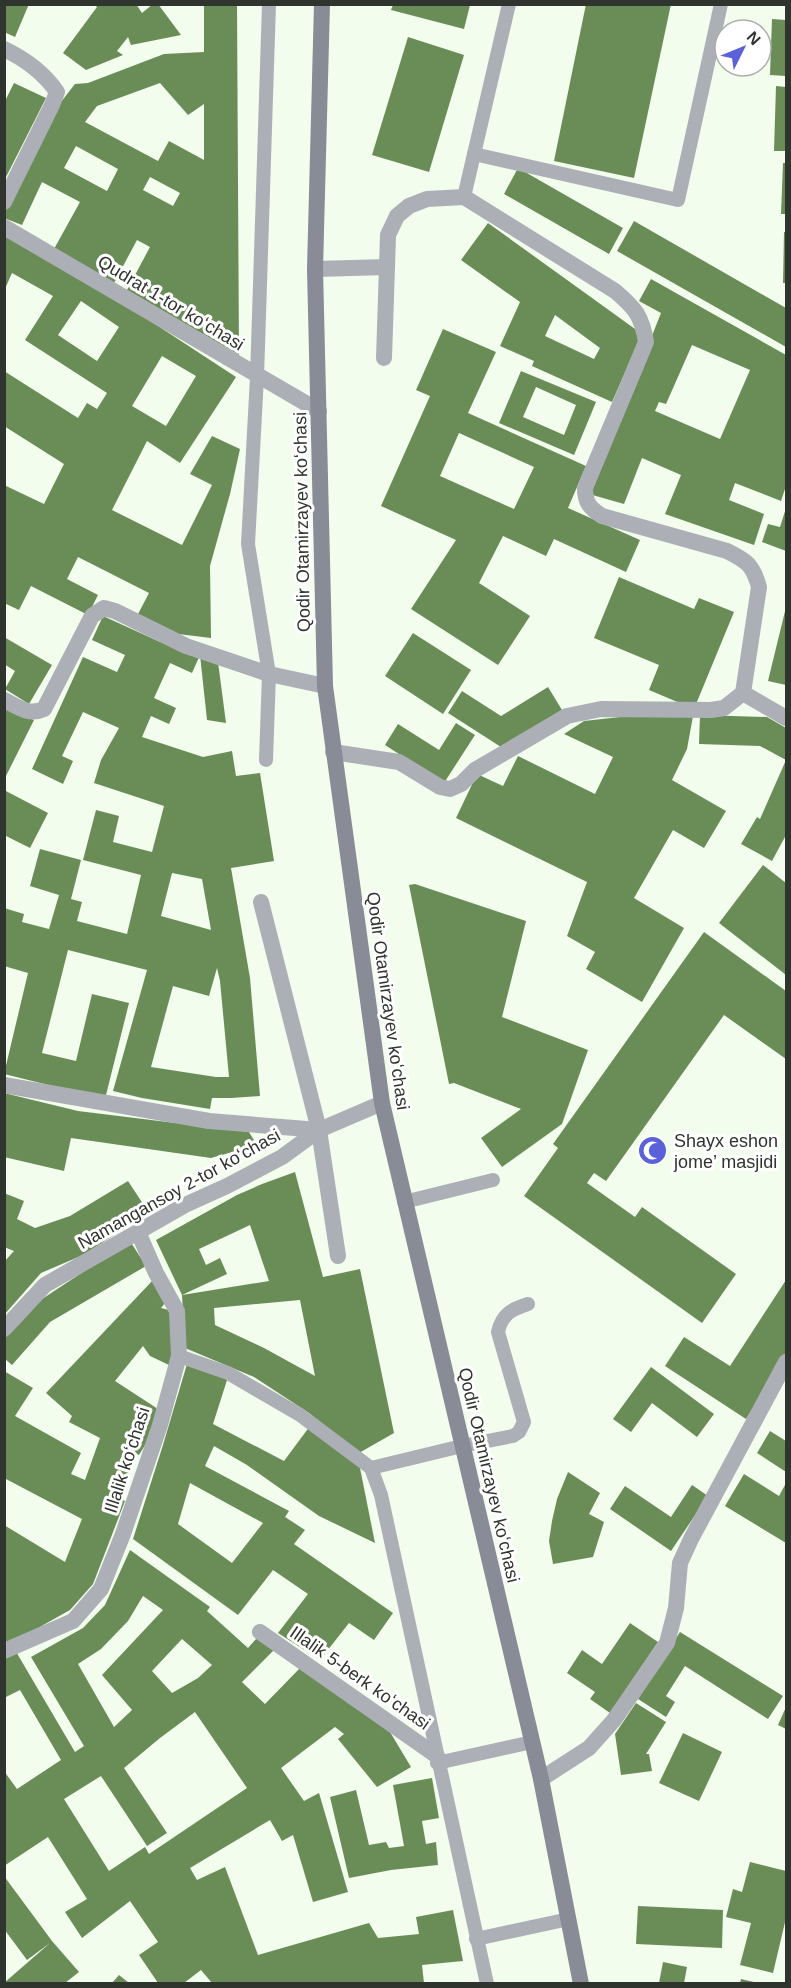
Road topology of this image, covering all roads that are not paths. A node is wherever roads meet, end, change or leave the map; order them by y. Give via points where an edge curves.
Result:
1 (269, 4) edge
2 (322, 4) edge
3 (509, 4) edge
4 (722, 4) edge
5 (4, 50) edge
6 (474, 154) junction
7 (464, 197) junction
8 (4, 202) edge
9 (4, 227) edge
10 (387, 267) junction
11 (315, 269) junction
12 (384, 358) dead end
13 (257, 377) junction
14 (319, 411) junction
15 (270, 674) junction
16 (325, 686) junction
17 (743, 693) junction
18 (4, 700) edge
19 (786, 718) edge
20 (333, 752) junction
21 (266, 760) dead end
22 (261, 902) dead end
23 (4, 1085) edge
24 (382, 1103) junction
25 (319, 1130) junction
26 (493, 1180) dead end
27 (404, 1203) junction
28 (138, 1232) junction
29 (338, 1256) dead end
30 (528, 1304) dead end
31 (4, 1329) edge
32 (179, 1356) junction
33 (786, 1362) edge
34 (462, 1446) junction
35 (371, 1468) junction
36 (260, 1632) dead end
37 (4, 1651) edge
38 (532, 1742) junction
39 (437, 1759) junction
40 (541, 1779) junction
41 (569, 1919) junction
42 (476, 1939) junction
43 (487, 1983) edge
44 (581, 1983) edge

1 - 13 lane
2 - 11 main road, Qodir Otamirzayev koʻchasi
3 - 6 lane
4 - 6 lane via 678,200
5 - 8 street via 20,57 50,81 57,92
6 - 7 lane
7 - 10 street via 427,199 397,216 388,236
7 - 17 street via 634,306 646,342 585,488 585,500 602,516 727,551 745,561 755,573 759,587
9 - 13 street, Qudrat 1-tor koʻchasi
10 - 11 street
10 - 12 street
11 - 14 main road, Qodir Otamirzayev koʻchasi
13 - 14 street, Qudrat 1-tor koʻchasi
13 - 15 lane via 248,544
14 - 16 main road, Qodir Otamirzayev koʻchasi
15 - 16 street
15 - 18 street via 186,646 104,608 92,616 44,710 25,711
15 - 21 lane
16 - 20 main road, Qodir Otamirzayev koʻchasi
17 - 19 street
17 - 20 street via 724,708 711,710 601,709 567,716 450,789 440,788 399,762
20 - 24 main road, Qodir Otamirzayev koʻchasi
22 - 25 street
23 - 25 street, Namangansoy 2-tor koʻchasi via 208,1121
24 - 25 street, Namangansoy 2-tor koʻchasi
24 - 27 main road, Qodir Otamirzayev koʻchasi
25 - 28 street, Namangansoy 2-tor koʻchasi via 282,1157 185,1204
25 - 29 street
26 - 27 lane
27 - 34 main road, Qodir Otamirzayev koʻchasi
28 - 31 street, Namangansoy 2-tor koʻchasi via 45,1285
28 - 32 street, Illalik koʻchasi via 177,1311
30 - 34 lane via 506,1314 498,1332 524,1422 513,1436
32 - 35 lane via 228,1373 300,1415
32 - 37 street, Illalik koʻchasi via 160,1425 101,1589 73,1621
33 - 40 street via 680,1563 676,1608 667,1644 614,1720 589,1748
34 - 35 lane
34 - 38 main road, Qodir Otamirzayev koʻchasi
35 - 39 lane via 381,1496
36 - 39 street, Illalik 5-berk koʻchasi
38 - 39 lane
38 - 40 main road, Qodir Otamirzayev koʻchasi
39 - 42 lane
40 - 41 main road, Qodir Otamirzayev koʻchasi
41 - 42 lane
41 - 44 main road, Qodir Otamirzayev koʻchasi
42 - 43 lane

